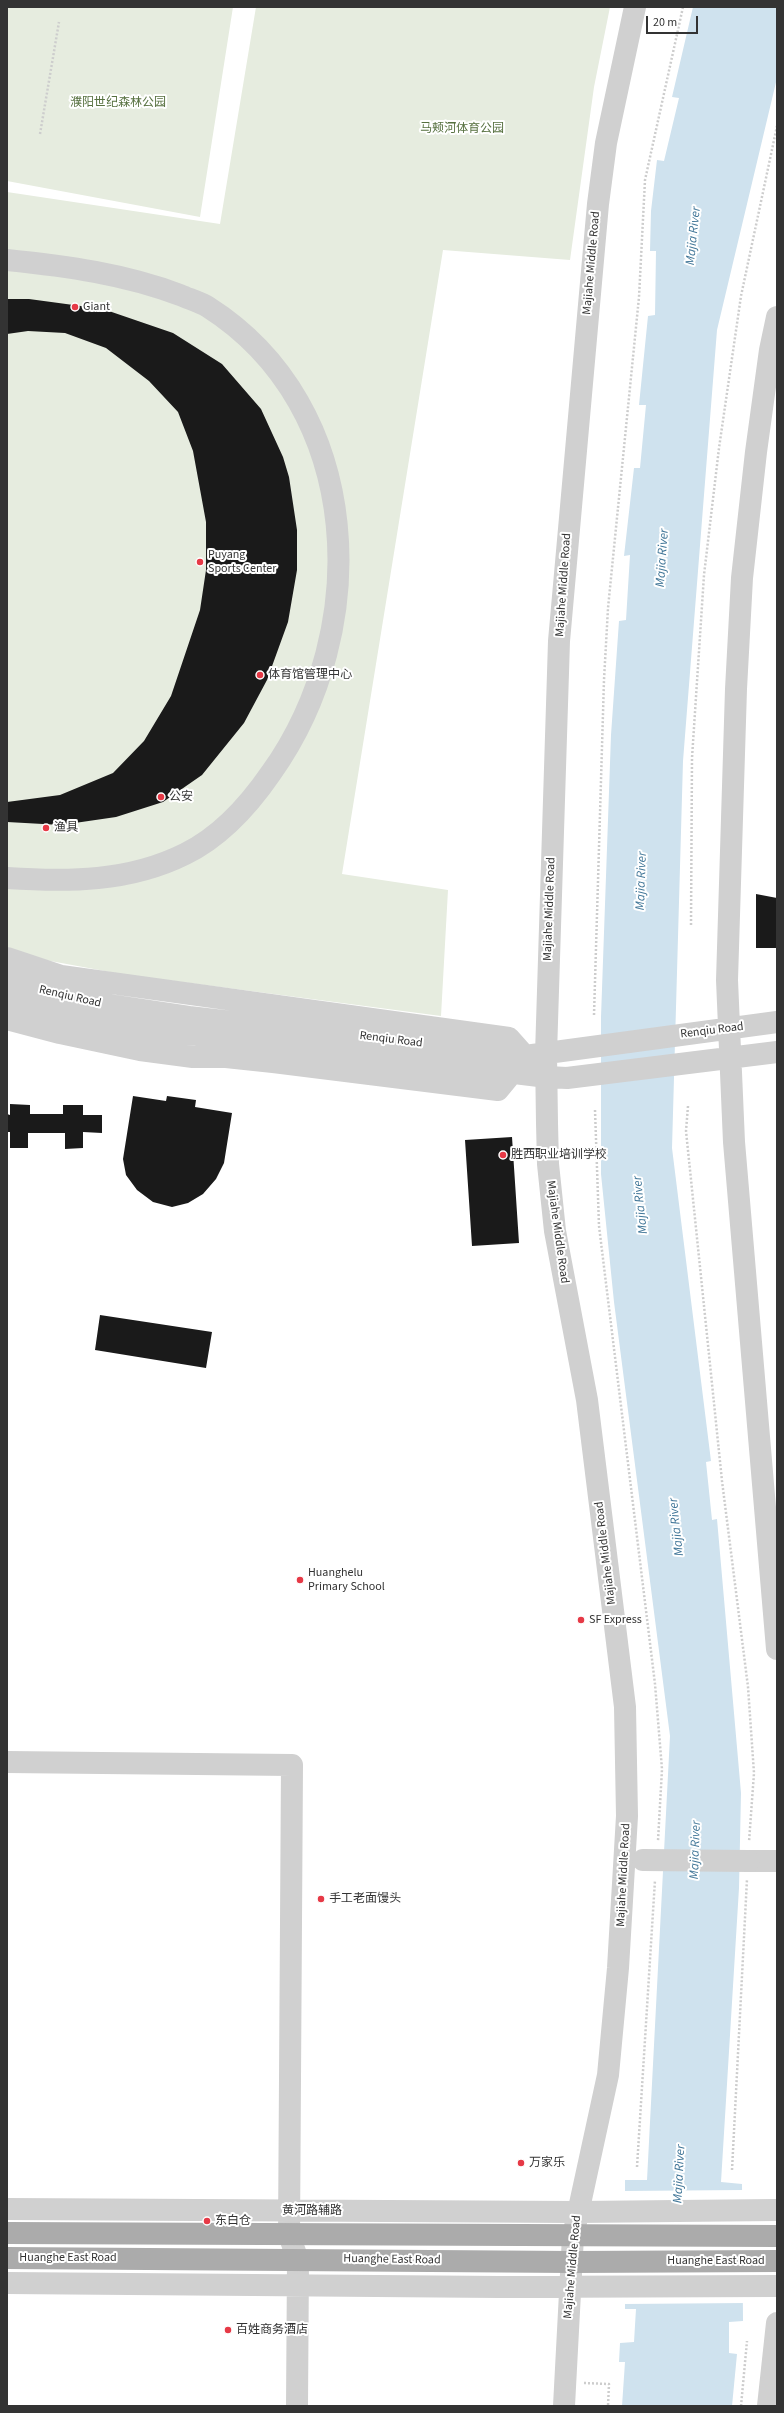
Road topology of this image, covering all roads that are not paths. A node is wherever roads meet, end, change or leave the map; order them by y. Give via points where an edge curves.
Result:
1 (635, 7) edge
2 (7, 260) edge
3 (777, 316) edge
4 (7, 878) edge
5 (7, 958) edge
6 (7, 979) edge
7 (7, 997) edge
8 (7, 1019) edge
9 (777, 1022) edge
10 (728, 1029) junction
11 (777, 1052) edge
12 (538, 1058) junction
13 (729, 1059) junction
14 (557, 1078) junction
15 (777, 1649) edge
16 (7, 1762) edge
17 (634, 1860) junction
18 (777, 1861) edge
19 (7, 2209) edge
20 (777, 2210) edge
21 (290, 2211) junction
22 (577, 2212) junction
23 (7, 2233) edge
24 (289, 2235) junction
25 (573, 2236) junction
26 (777, 2236) edge
27 (7, 2258) edge
28 (298, 2260) junction
29 (777, 2261) edge
30 (572, 2262) junction
31 (7, 2283) edge
32 (298, 2286) junction
33 (777, 2286) edge
34 (570, 2287) junction
35 (777, 2323) edge
36 (297, 2406) edge
37 (564, 2406) edge
38 (768, 2406) edge

1 - 12 street, Majiahe Middle Road via 606,143 598,204 566,547
2 - 4 street via 94,271 152,284 206,305 245,333 276,366 302,406 324,456 336,508 339,559 336,610 325,661 309,706 288,751 263,786 228,824 186,854 141,872 90,880
3 - 10 street via 757,444 742,578 729,901
5 - 12 street via 61,976 509,1038
6 - 12 street, Renqiu Road via 50,994 115,1006
7 - 12 street, Renqiu Road via 39,1009 111,1024 186,1035 261,1042
8 - 12 street via 140,1050 193,1057 226,1057 273,1062 498,1090
9 - 10 street, Renqiu Road
10 - 12 street, Renqiu Road
10 - 13 street
11 - 13 street, Renqiu Road
12 - 14 street, Renqiu Road
12 - 14 street, Majiahe Middle Road
13 - 14 street, Renqiu Road
13 - 15 street
14 - 17 street, Majiahe Middle Road via 548,1164 555,1231 586,1400 625,1707 627,1816
16 - 21 street via 292,1765
17 - 18 street, bridge
17 - 22 street, Majiahe Middle Road via 608,2075
19 - 21 street, 黄河路辅路
20 - 22 street, 黄河路辅路
21 - 22 street, 黄河路辅路
21 - 24 street
22 - 25 street, Majiahe Middle Road
23 - 24 main road, Huanghe East Road
24 - 25 main road, Huanghe East Road
24 - 28 street
25 - 26 main road, Huanghe East Road
25 - 30 street, Majiahe Middle Road
27 - 28 main road, Huanghe East Road
28 - 30 main road, Huanghe East Road
28 - 32 street
29 - 30 main road, Huanghe East Road
30 - 34 street, Majiahe Middle Road
31 - 32 street
32 - 34 street
32 - 36 street
33 - 34 street
34 - 37 street, Majiahe Middle Road
35 - 38 street

